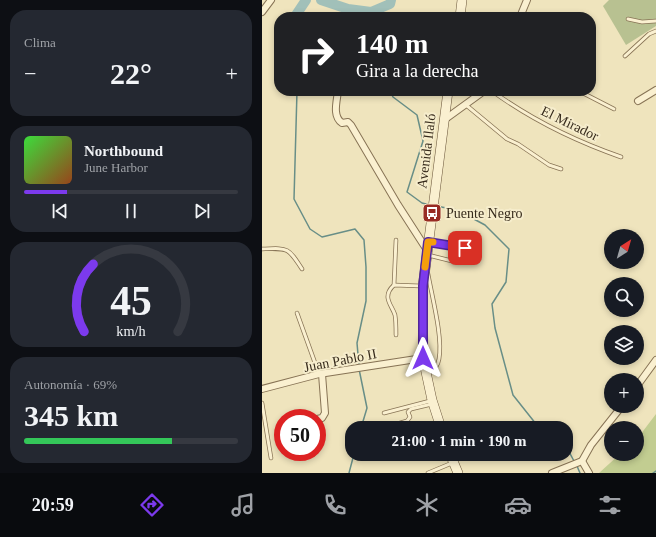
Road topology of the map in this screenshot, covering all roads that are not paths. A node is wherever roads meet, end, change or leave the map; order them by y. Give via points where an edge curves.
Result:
1 (271, 0) edge
2 (462, 0) edge
3 (527, 0) edge
4 (262, 12) edge
5 (461, 12) edge
6 (522, 12) edge
7 (628, 19) dead end
8 (656, 21) edge
9 (656, 31) edge
10 (625, 56) dead end
11 (656, 90) edge
12 (338, 96) edge
13 (447, 96) edge
14 (478, 96) edge
15 (499, 96) edge
16 (589, 96) edge
17 (638, 101) dead end
18 (466, 105) junction
19 (614, 109) dead end
20 (444, 120) junction
21 (621, 157) dead end
22 (561, 169) dead end
23 (396, 240) dead end
24 (465, 248) dead end
25 (262, 249) edge
26 (427, 252) junction
27 (452, 261) dead end
28 (302, 269) dead end
29 (394, 285) junction
30 (423, 286) junction
31 (297, 313) dead end
32 (396, 335) dead end
33 (423, 358) junction
34 (656, 360) edge
35 (320, 374) junction
36 (427, 374) junction
37 (644, 376) edge
38 (262, 389) edge
39 (432, 402) junction
40 (262, 403) edge
41 (324, 409) edge
42 (384, 413) dead end
43 (617, 413) edge
44 (407, 421) edge
45 (439, 421) edge
46 (271, 458) dead end
47 (446, 461) edge
48 (452, 461) edge
49 (580, 461) junction
50 (428, 473) edge
51 (458, 473) edge
52 (552, 473) edge
53 (589, 473) edge

1 - 4 street
2 - 5 main road
3 - 6 street
7 - 8 lane
9 - 10 lane
11 - 17 street
12 - 26 street via 338,119 351,125
13 - 20 main road, Avenida Ilaló
14 - 18 street
15 - 21 lane, El Mirador via 554,130
16 - 19 lane
18 - 20 street
18 - 22 lane via 507,139 548,165
20 - 26 main road, Avenida Ilaló
23 - 29 lane
24 - 26 lane
25 - 28 lane via 288,250 292,252
26 - 27 lane
26 - 30 main road, Avenida Ilaló
26 - 36 lane via 440,343 439,359 434,369
29 - 30 lane
29 - 32 lane via 389,292 388,304 395,315
30 - 33 main road, Avenida Ilaló
31 - 35 lane
33 - 35 street, Juan Pablo II
33 - 36 main road, Avenida Ilaló
34 - 37 street
35 - 38 street, Juan Pablo II
35 - 41 street
36 - 39 main road, Avenida Ilaló
39 - 42 lane
39 - 44 lane via 411,409
39 - 45 main road, Avenida Ilaló
40 - 46 lane
43 - 49 street
47 - 50 lane
48 - 51 main road
49 - 52 street
49 - 53 street

